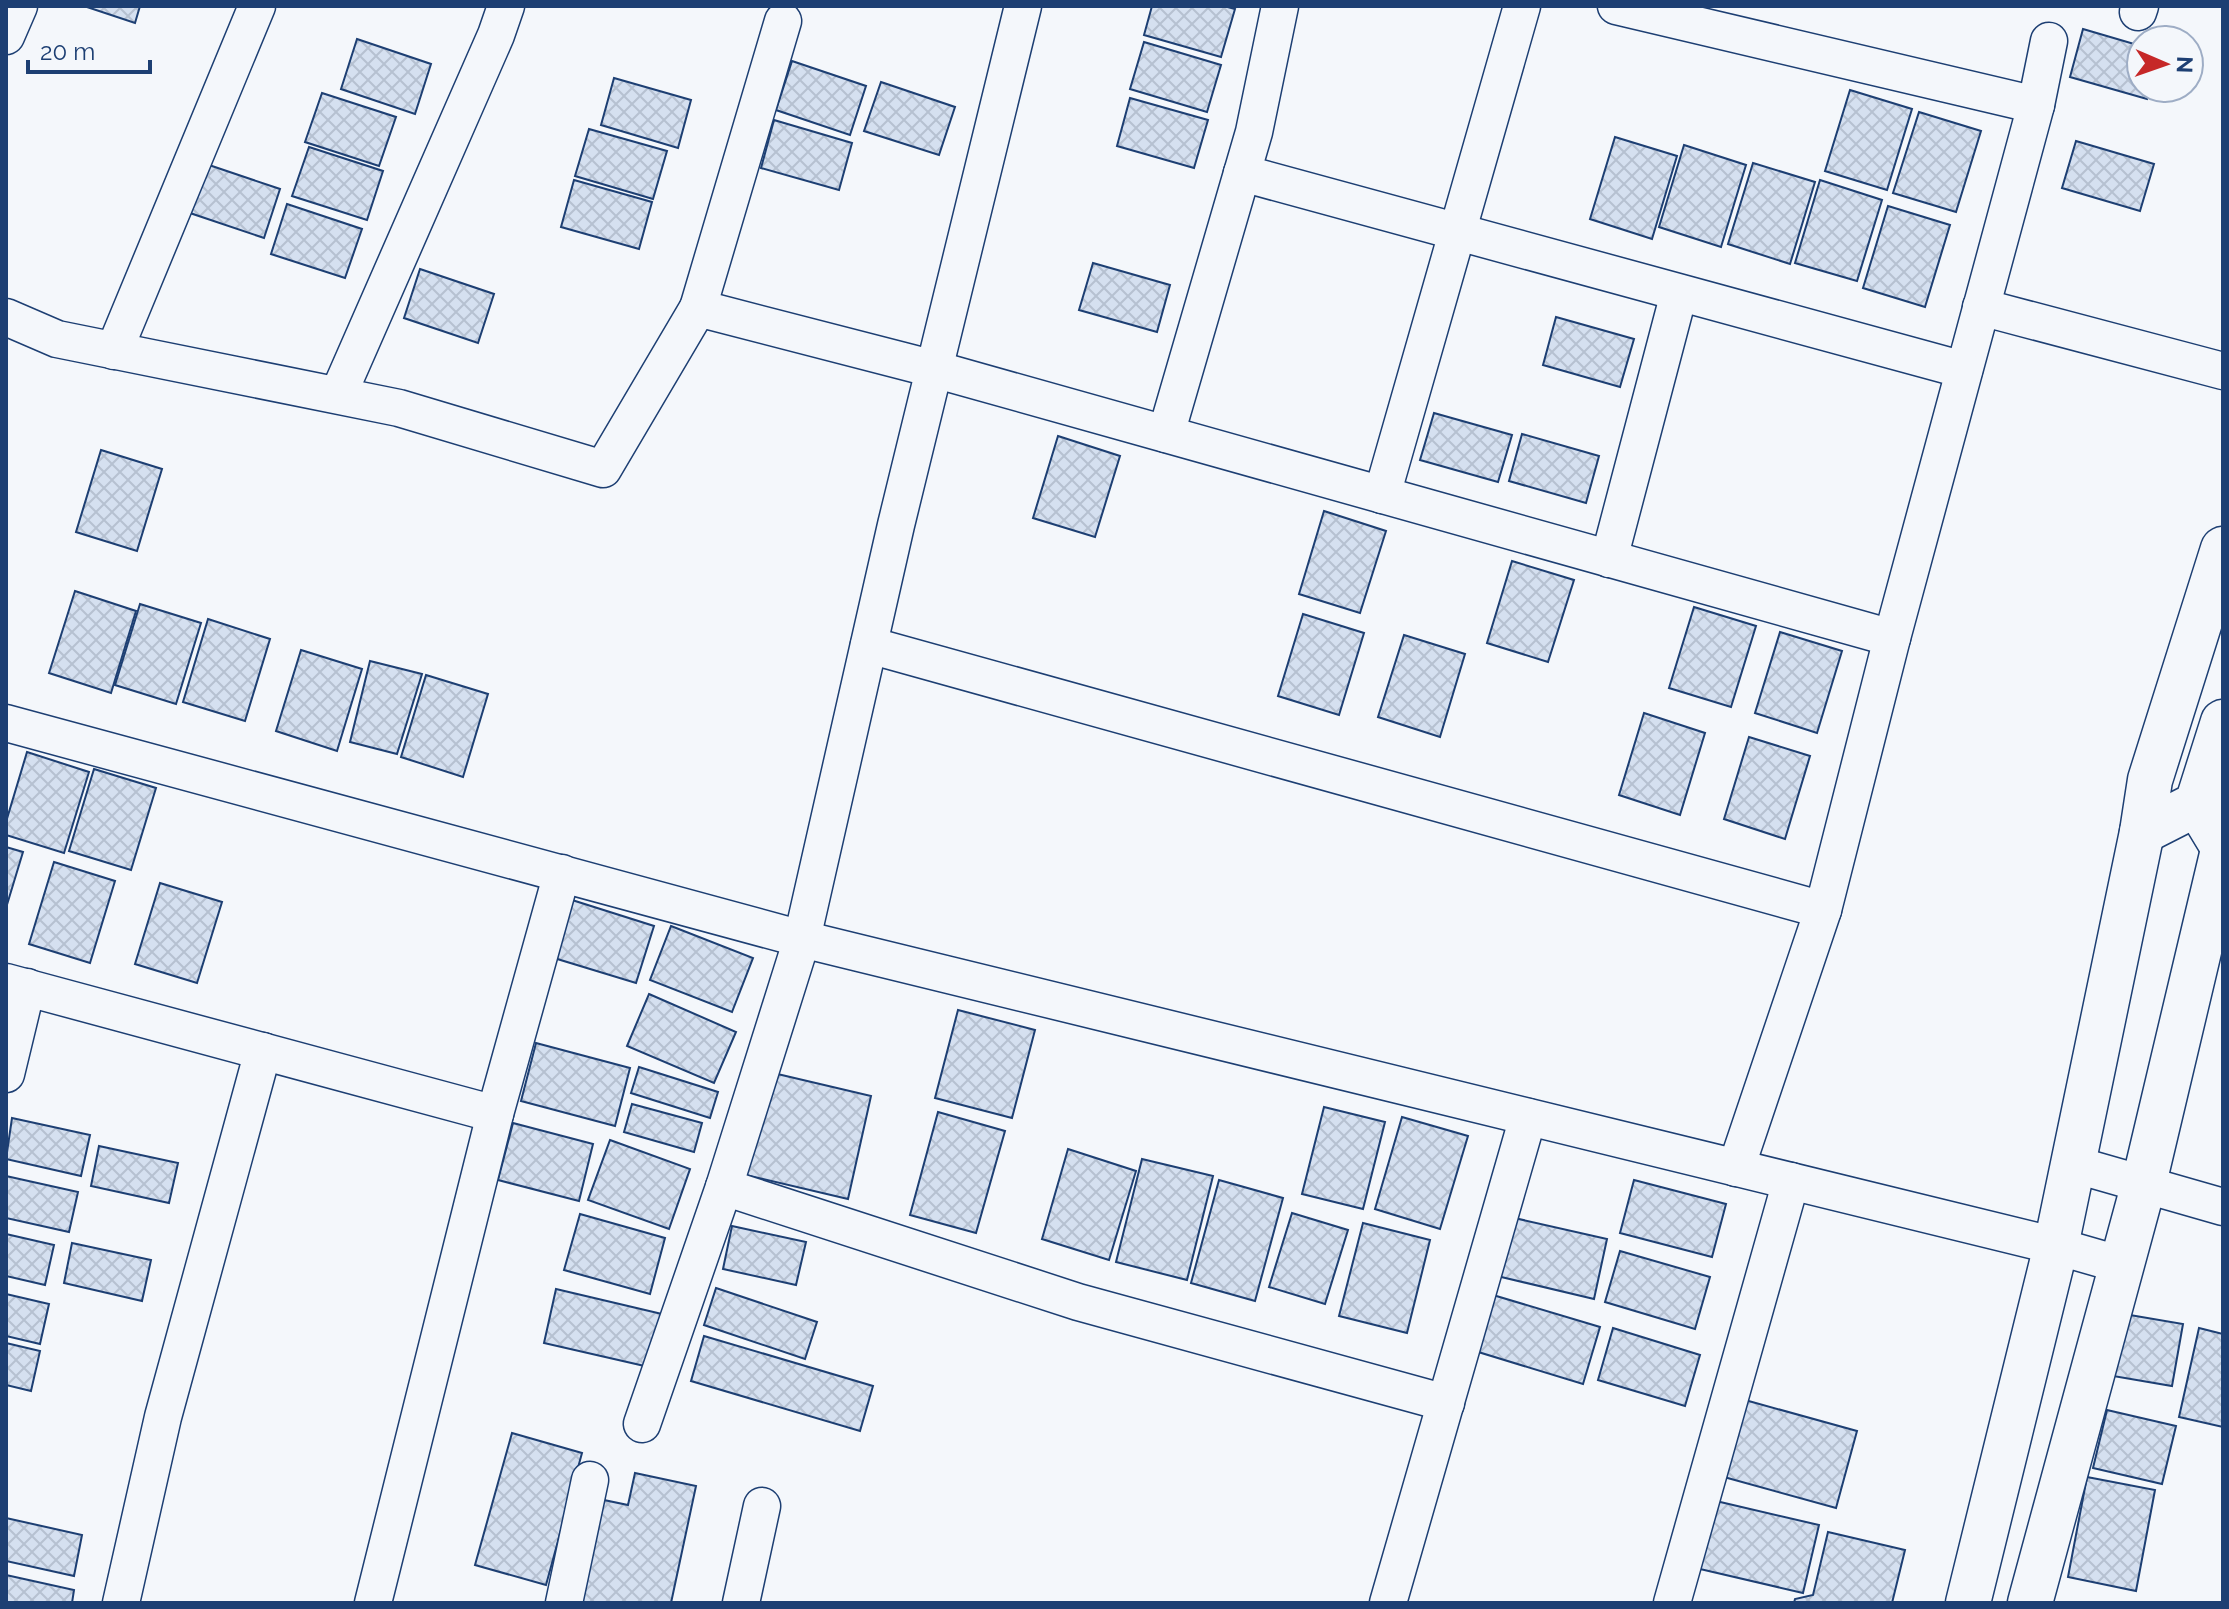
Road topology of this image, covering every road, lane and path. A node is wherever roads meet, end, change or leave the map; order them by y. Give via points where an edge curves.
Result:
1 (19, 6) edge
2 (257, 6) edge
3 (506, 6) edge
4 (1023, 6) edge
5 (1280, 6) edge
6 (1522, 6) edge
7 (1616, 6) edge
8 (783, 21) dead end
9 (6, 36) edge
10 (2049, 41) dead end
11 (2036, 105) junction
12 (1242, 173) junction
13 (1458, 232) junction
14 (1679, 293) junction
15 (1981, 307) junction
16 (698, 308) junction
17 (6, 317) edge
18 (114, 351) junction
19 (934, 369) junction
20 (1964, 370) junction
21 (2223, 371) edge
22 (338, 395) junction
23 (1166, 434) junction
24 (1382, 495) junction
25 (2223, 549) edge
26 (1609, 559) junction
27 (1892, 638) junction
28 (869, 645) junction
29 (2223, 722) edge
30 (6, 723) edge
31 (2201, 791) junction
32 (2142, 832) junction
33 (2223, 849) edge
34 (562, 873) junction
35 (1823, 910) junction
36 (802, 939) junction
37 (17, 984) edge
38 (263, 1051) junction
39 (6, 1074) edge
40 (495, 1114) junction
41 (1528, 1117) junction
42 (2073, 1164) junction
43 (1736, 1168) junction
44 (1791, 1181) junction
45 (2144, 1183) junction
46 (724, 1187) junction
47 (2223, 1207) edge
48 (2056, 1246) junction
49 (2122, 1265) junction
50 (1446, 1403) junction
51 (642, 1424) dead end
52 (590, 1480) dead end
53 (762, 1506) dead end
54 (121, 1603) edge
55 (373, 1603) edge
56 (564, 1603) edge
57 (741, 1603) edge
58 (1388, 1603) edge
59 (1672, 1603) edge
60 (1968, 1603) edge
61 (2030, 1603) edge

1 - 9 street
2 - 18 street
3 - 22 street
4 - 19 street
5 - 12 street
6 - 13 street
7 - 11 street
8 - 16 street
10 - 11 street
11 - 15 street
12 - 13 street
12 - 23 street
13 - 14 street
13 - 24 street
14 - 20 street
14 - 26 street
15 - 20 street
15 - 21 street
16 - 19 street
16 - 22 street via 603,469
17 - 18 street via 57,339
18 - 22 street
19 - 23 street
19 - 28 street
20 - 27 street
23 - 24 street
24 - 26 street
25 - 32 street via 2150,780
26 - 27 street
27 - 35 street
28 - 35 street
28 - 36 street
29 - 31 street
30 - 34 street
31 - 32 street
31 - 33 street
32 - 42 street
33 - 45 street
34 - 36 street
34 - 40 street
35 - 43 street
36 - 41 street
36 - 46 street
37 - 38 street
37 - 39 street
38 - 40 street
38 - 54 street via 163,1417
40 - 55 street
41 - 43 street
41 - 50 street
42 - 45 street
42 - 48 street
43 - 44 street
44 - 48 street
44 - 59 street
45 - 47 street
45 - 49 street
46 - 50 street via 1078,1302
46 - 51 street
48 - 49 street
48 - 60 street
49 - 61 street
50 - 58 street
52 - 56 street
53 - 57 street

